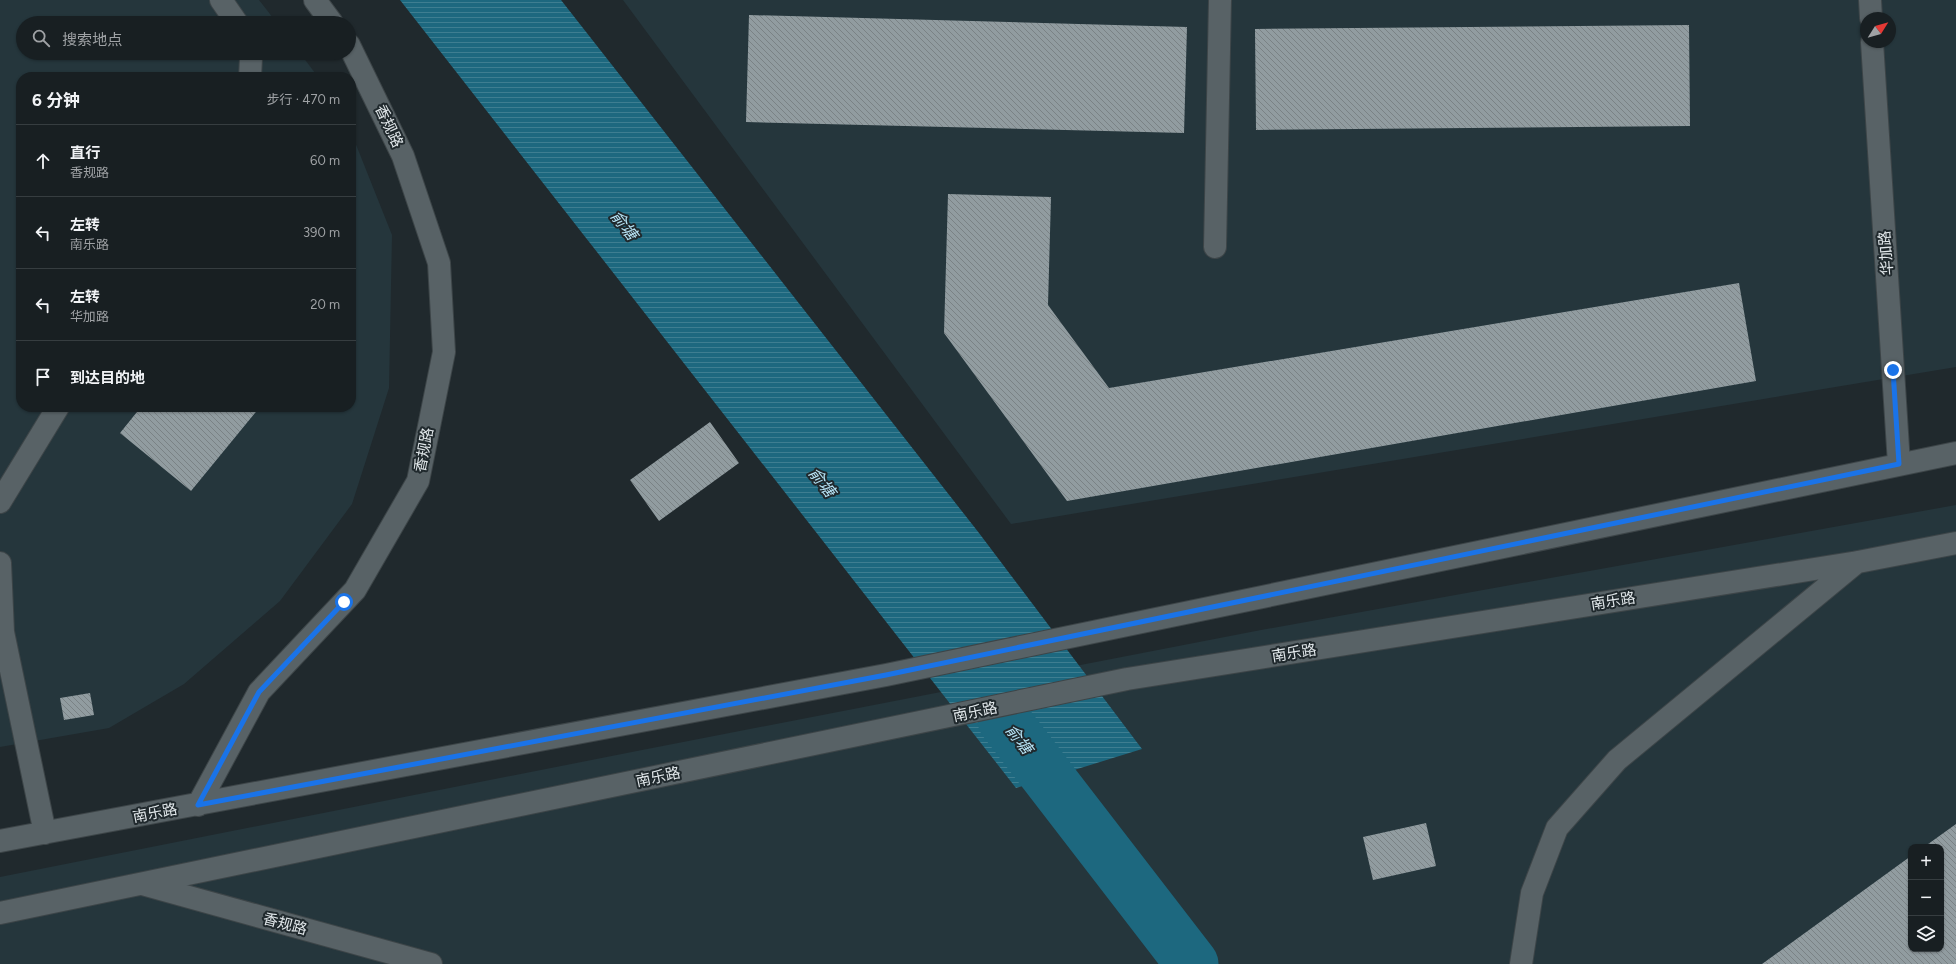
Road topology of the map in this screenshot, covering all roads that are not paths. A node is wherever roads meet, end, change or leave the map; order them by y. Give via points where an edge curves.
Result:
1 (221, 0) edge
2 (315, 0) edge
3 (1220, 0) edge
4 (1870, 0) edge
5 (1871, 12) edge
6 (232, 16) edge
7 (327, 16) edge
8 (1872, 48) edge
9 (356, 59) edge
10 (251, 60) edge
11 (250, 72) edge
12 (1214, 247) dead end
13 (55, 412) edge
14 (1956, 453) edge
15 (1899, 464) junction
16 (0, 502) edge
17 (1956, 543) edge
18 (1858, 562) junction
19 (0, 564) edge
20 (2, 632) edge
21 (198, 805) junction
22 (45, 833) junction
23 (0, 841) edge
24 (139, 883) junction
25 (0, 913) edge
26 (431, 964) edge
27 (1520, 964) edge

1 - 6 street
2 - 7 street
3 - 12 street
4 - 5 street
8 - 15 street, 华加路
9 - 21 street, 香规路 via 403,156 439,263 444,352 418,481 355,590 259,692
10 - 11 street
13 - 16 street
14 - 15 street, 南乐路
15 - 21 street, 南乐路 via 886,675
17 - 18 street, 南乐路
18 - 24 street, 南乐路 via 1127,680
18 - 27 street via 1616,760 1557,828 1532,893
19 - 20 street
20 - 22 street
21 - 22 street, 南乐路
22 - 23 street, 南乐路
24 - 25 street, 南乐路
24 - 26 street, 香规路

